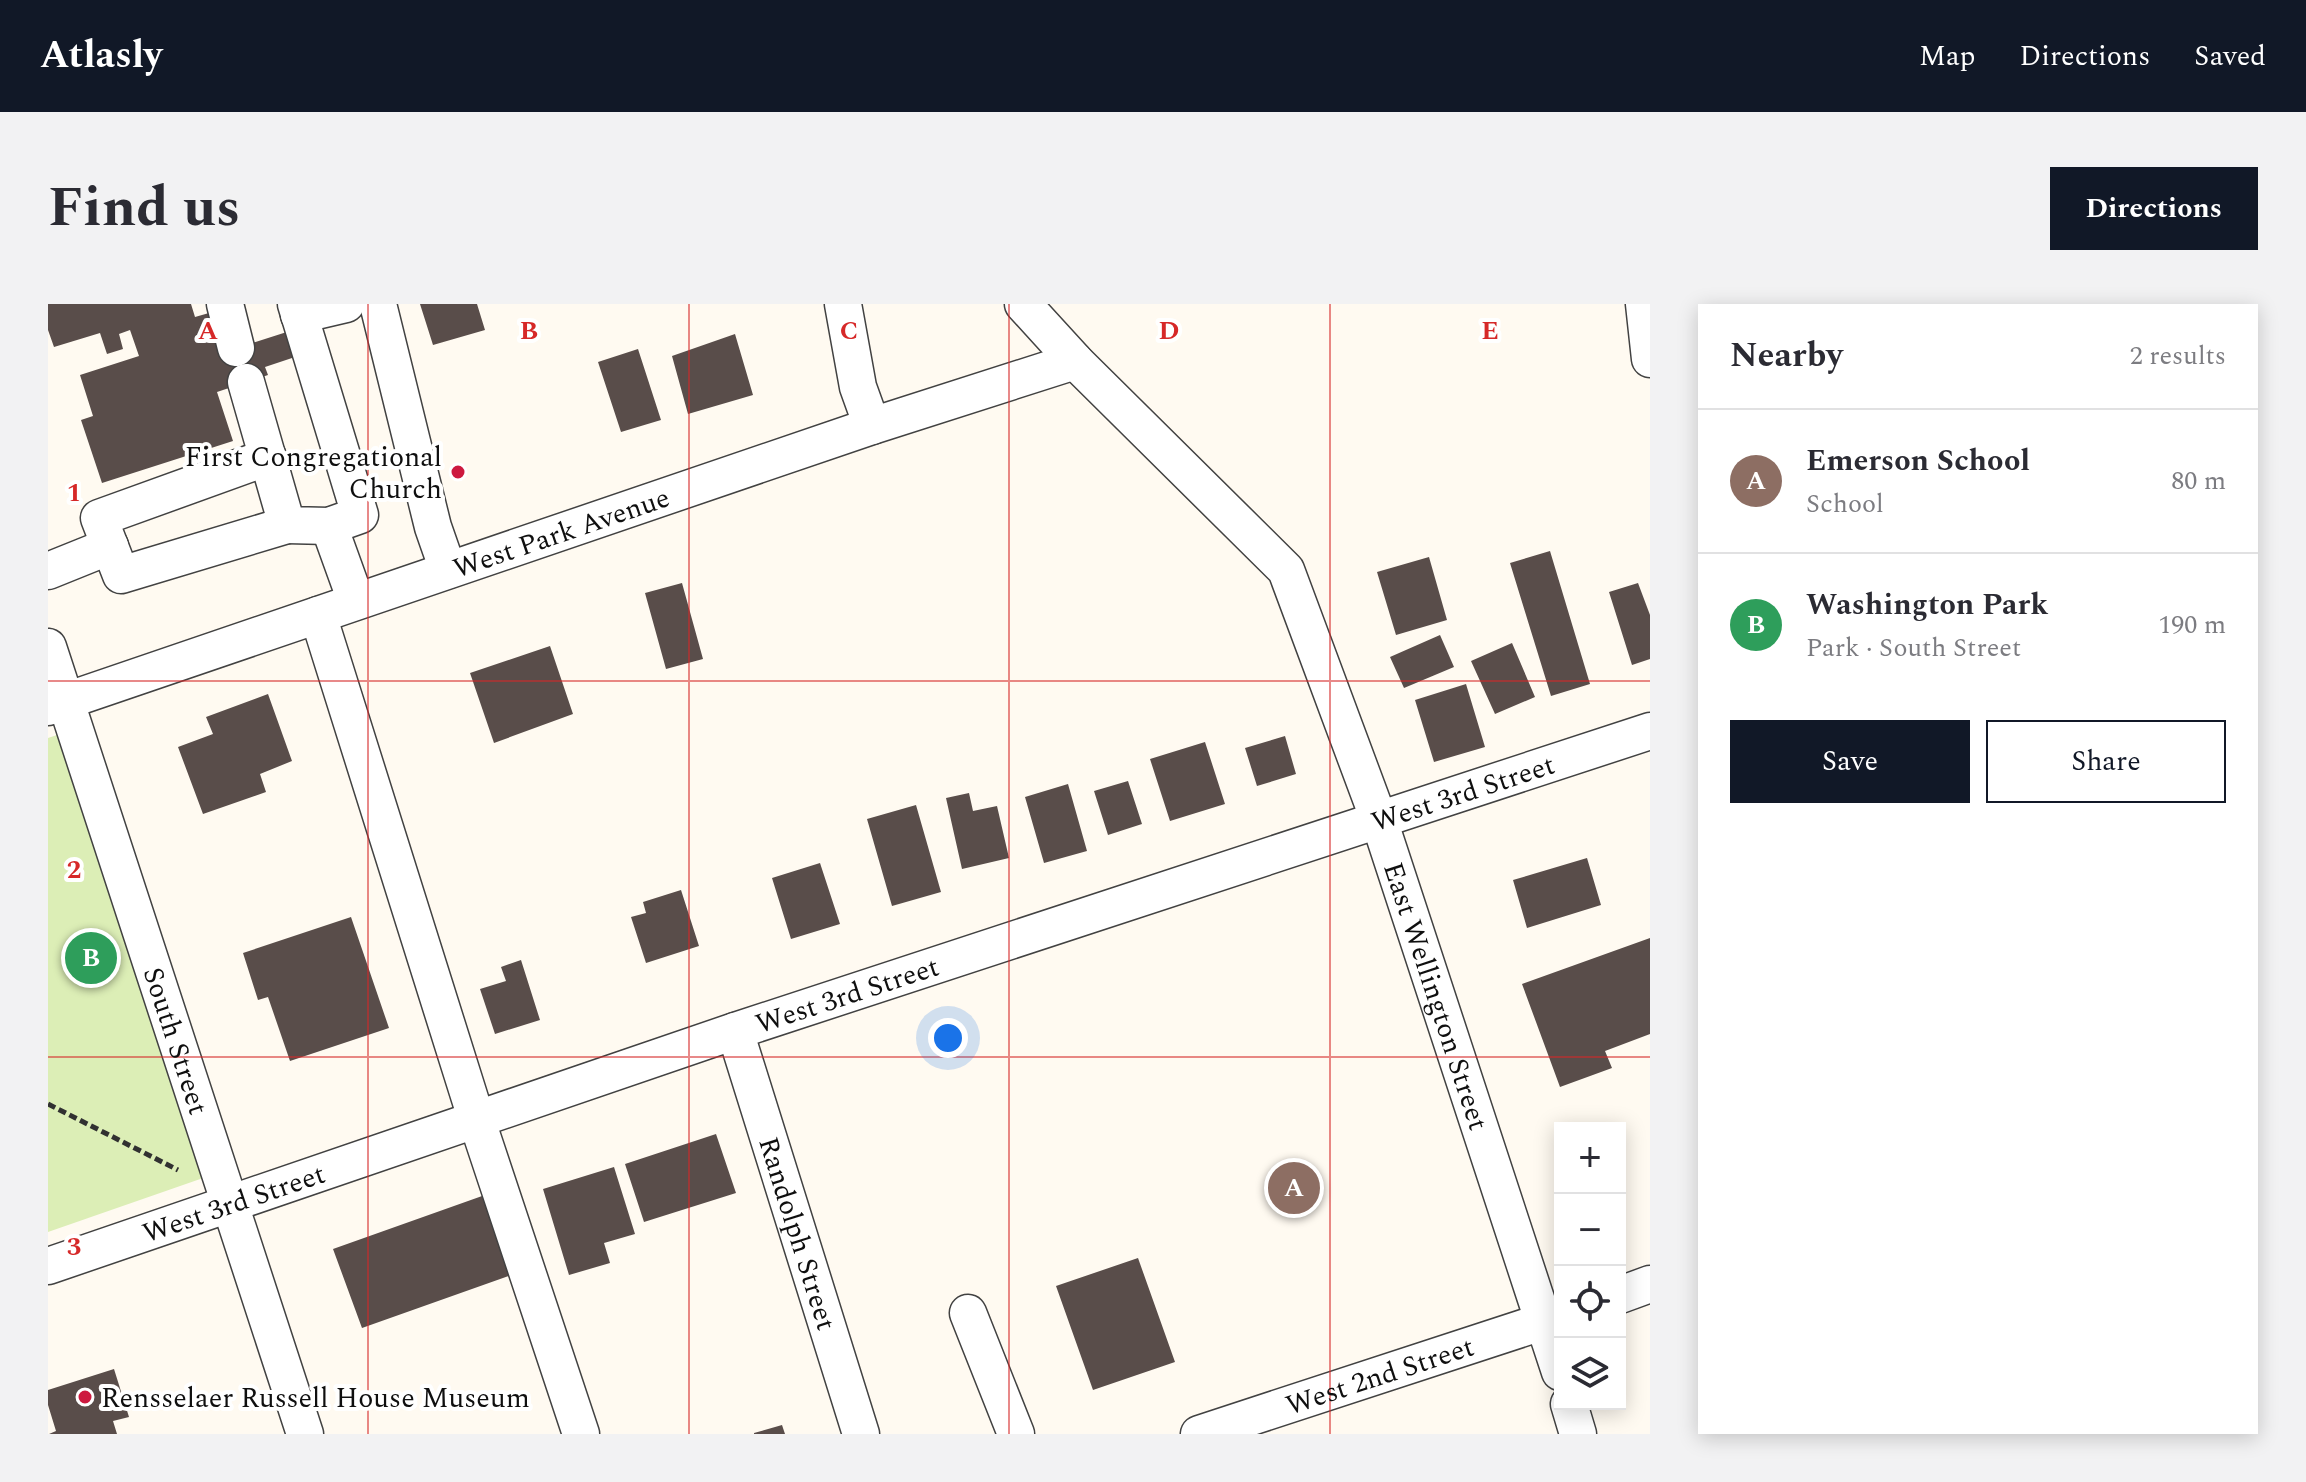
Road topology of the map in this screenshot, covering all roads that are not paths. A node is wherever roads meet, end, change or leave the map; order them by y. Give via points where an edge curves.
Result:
1 (225, 304) edge
2 (346, 304) edge
3 (378, 304) edge
4 (843, 304) edge
5 (1023, 304) edge
6 (1644, 304) edge
7 (298, 310) edge
8 (236, 348) dead end
9 (1650, 359) edge
10 (1075, 361) junction
11 (246, 382) dead end
12 (872, 426) junction
13 (268, 457) junction
14 (287, 525) junction
15 (329, 526) junction
16 (110, 546) junction
17 (448, 570) junction
18 (48, 571) edge
19 (356, 601) junction
20 (318, 615) junction
21 (48, 647) edge
22 (57, 705) edge
23 (1650, 731) edge
24 (1379, 820) junction
25 (735, 1031) junction
26 (477, 1121) junction
27 (231, 1206) junction
28 (48, 1266) edge
29 (1650, 1284) edge
30 (1626, 1293) edge
31 (968, 1313) dead end
32 (1552, 1319) edge
33 (1571, 1410) edge
34 (305, 1434) edge
35 (581, 1434) edge
36 (861, 1434) edge
37 (1016, 1434) edge
38 (1199, 1434) edge
39 (1578, 1434) edge

1 - 8 street
2 - 7 street
3 - 17 street
4 - 12 street via 858,387
5 - 10 street, East Wellington Street
6 - 9 street
7 - 15 street via 360,515
10 - 12 street, West Park Avenue
10 - 24 street, East Wellington Street via 1286,570
11 - 13 street
12 - 17 street, West Park Avenue
13 - 14 street
13 - 16 street via 99,518
14 - 15 street
14 - 16 street via 121,575
15 - 19 street
16 - 18 street
17 - 19 street, West Park Avenue
19 - 20 street, West Park Avenue
20 - 22 street, West Park Avenue
20 - 26 street
21 - 22 street, South Street
22 - 27 street, South Street
23 - 24 street, West 3rd Street
24 - 25 street, West 3rd Street
24 - 32 street, East Wellington Street
25 - 26 street, West 3rd Street
25 - 36 street, Randolph Street
26 - 27 street, West 3rd Street
26 - 35 street
27 - 28 street, West 3rd Street
27 - 34 street, South Street
29 - 30 street
31 - 37 street
32 - 38 street, West 2nd Street
33 - 39 street

